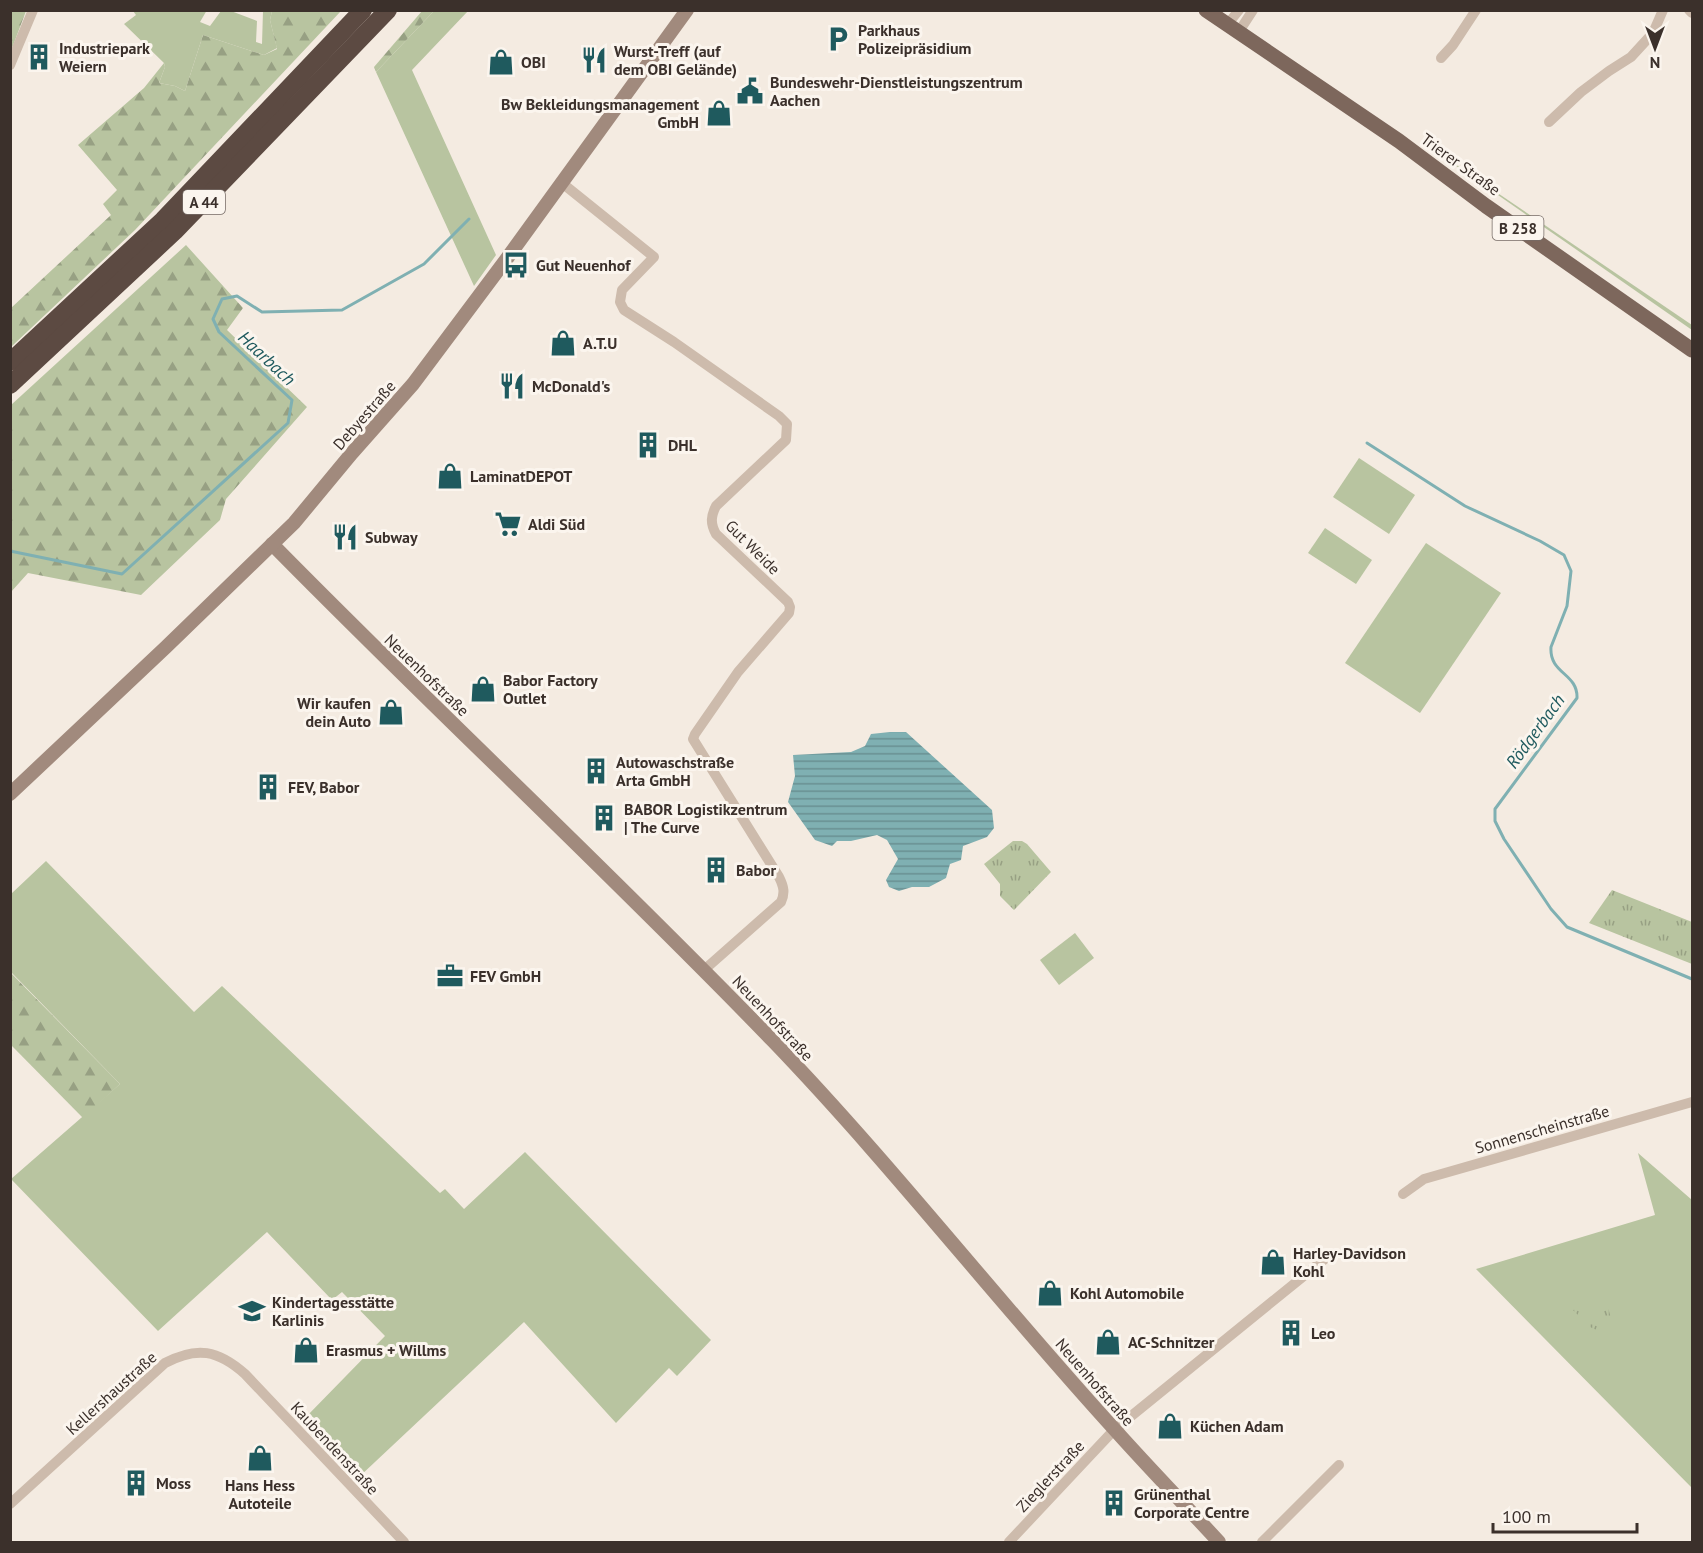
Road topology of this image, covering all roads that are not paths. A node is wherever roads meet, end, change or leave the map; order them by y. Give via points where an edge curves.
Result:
1 (33, 10) edge
2 (363, 10) edge
3 (388, 10) edge
4 (687, 10) edge
5 (1206, 10) edge
6 (1239, 10) edge
7 (1253, 10) edge
8 (1476, 10) edge
9 (1663, 10) edge
10 (1233, 29) junction
11 (1442, 58) dead end
12 (10, 65) edge
13 (1549, 123) dead end
14 (562, 183) junction
15 (1692, 350) edge
16 (10, 362) edge
17 (10, 385) edge
18 (272, 544) junction
19 (10, 794) edge
20 (704, 970) junction
21 (1692, 1102) edge
22 (1402, 1194) dead end
23 (1326, 1258) dead end
24 (245, 1374) joint
25 (1114, 1430) junction
26 (1339, 1465) dead end
27 (10, 1504) edge
28 (404, 1542) edge
29 (1009, 1542) edge
30 (1220, 1542) edge
31 (1262, 1542) edge

1 - 12 street
2 - 16 highway, A 44 via 163,220
3 - 17 highway, A 44 via 176,231
4 - 14 street, Debyestraße
5 - 10 main road, Trierer Straße / B 258
6 - 10 street
7 - 10 street
8 - 11 street
9 - 13 street via 1653,33 1631,57 1581,92
10 - 15 main road, Trierer Straße / B 258 via 1399,141
14 - 18 street, Debyestraße via 413,384
14 - 20 street, Gut Weide via 654,257 622,290 620,302 624,310 787,424 786,440 716,506 711,520 716,534 788,602 789,613 726,689 693,739 780,877 784,895 781,902
18 - 19 street, Debyestraße
18 - 20 street, Neuenhofstraße
20 - 25 street, Neuenhofstraße via 898,1179
21 - 22 street, Sonnenscheinstraße via 1424,1179
23 - 25 street
24 - 27 street, Kellershaustraße via 216,1354 181,1354 165,1363
24 - 28 street, Kaubendenstraße
25 - 29 street, Zieglerstraße
25 - 30 street, Neuenhofstraße
26 - 31 street

